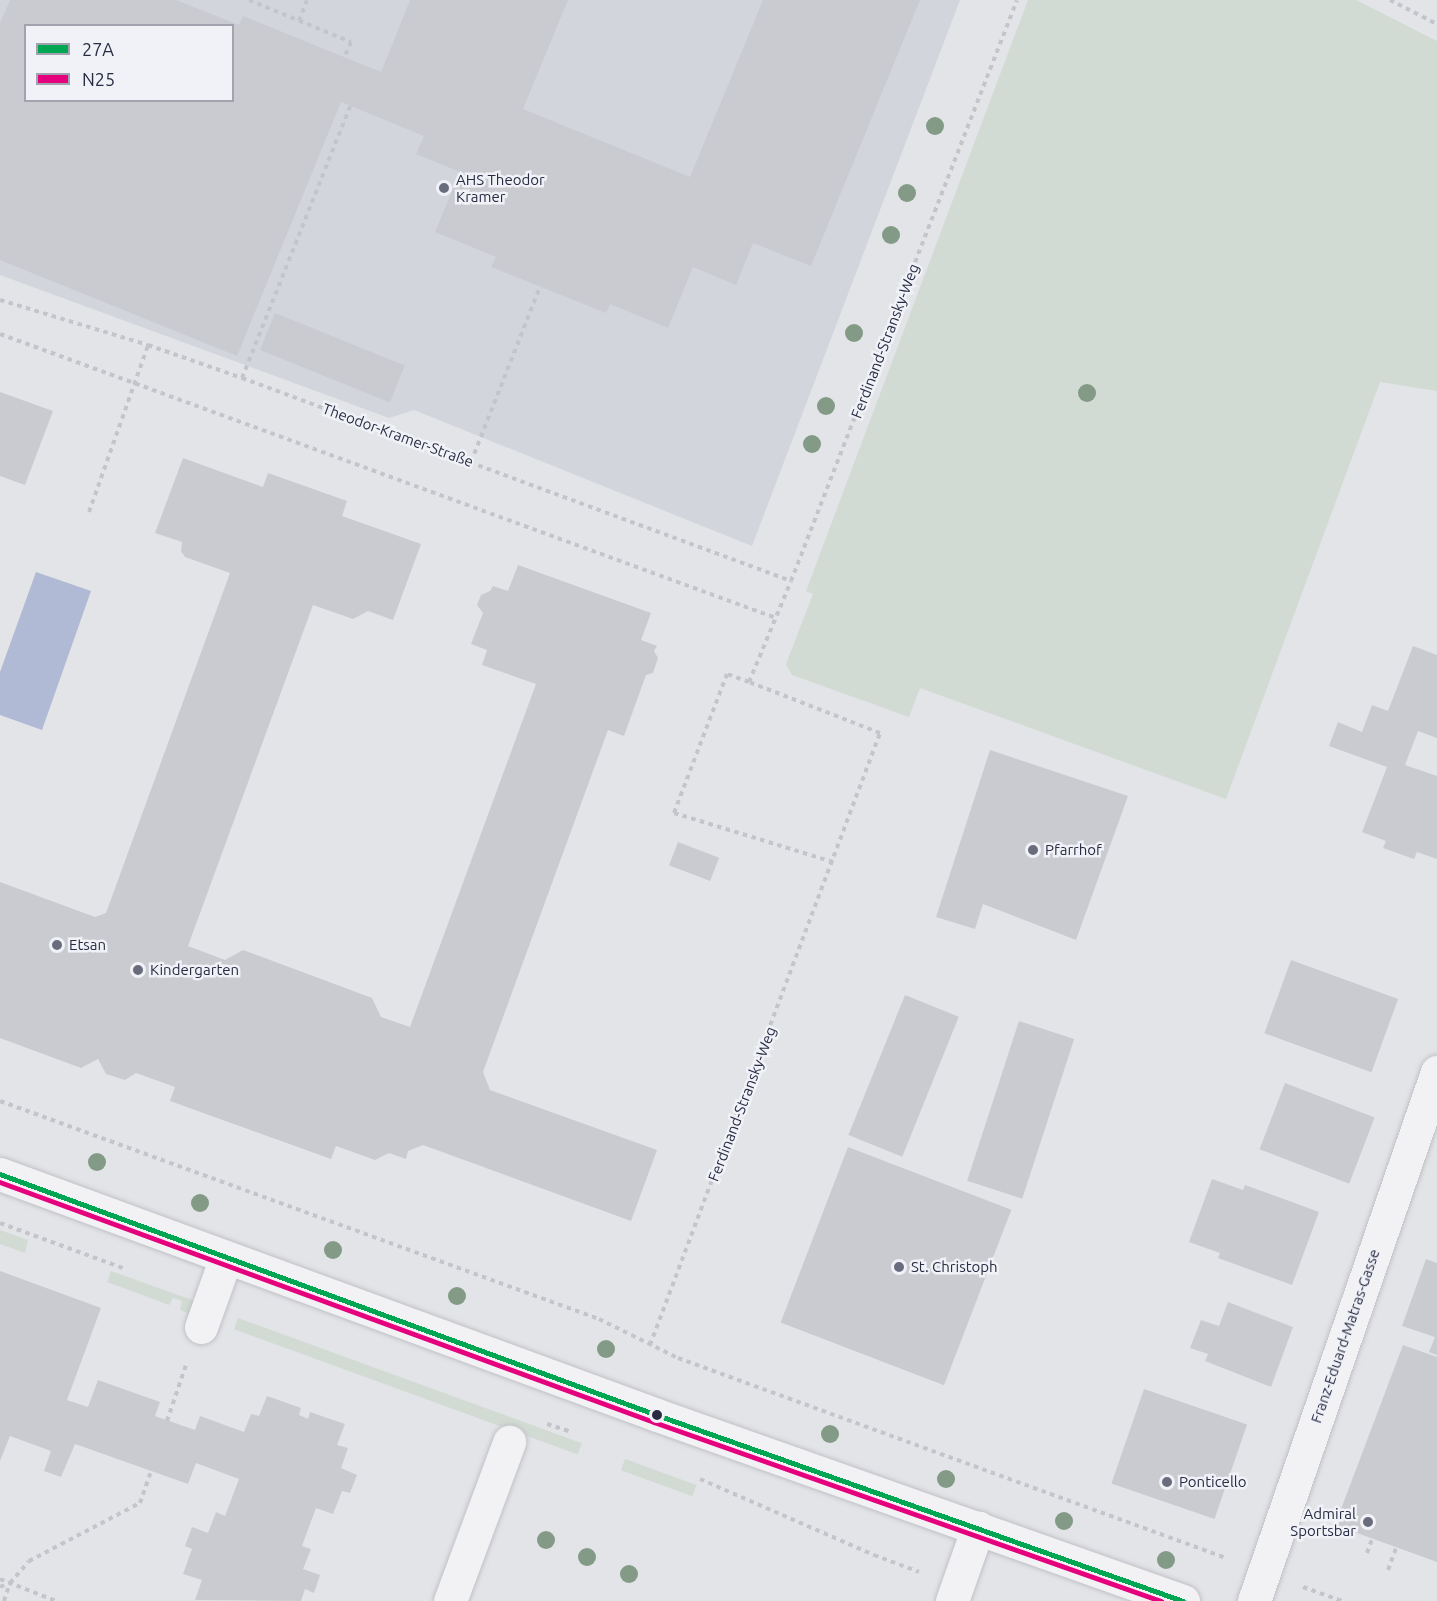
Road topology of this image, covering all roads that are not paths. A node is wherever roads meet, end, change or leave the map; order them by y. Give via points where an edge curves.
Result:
1 (1437, 1072) edge
2 (0, 1174) edge
3 (226, 1257) junction
4 (201, 1326) road end
5 (509, 1442) dead end
6 (978, 1527) junction
7 (450, 1601) edge
8 (952, 1601) edge
9 (1183, 1601) edge
10 (1254, 1601) edge

1 - 10 street, Franz-Eduard-Matras-Gasse
2 - 3 street
3 - 4 street
3 - 6 street via 657,1415
5 - 7 street
6 - 8 street
6 - 9 street

